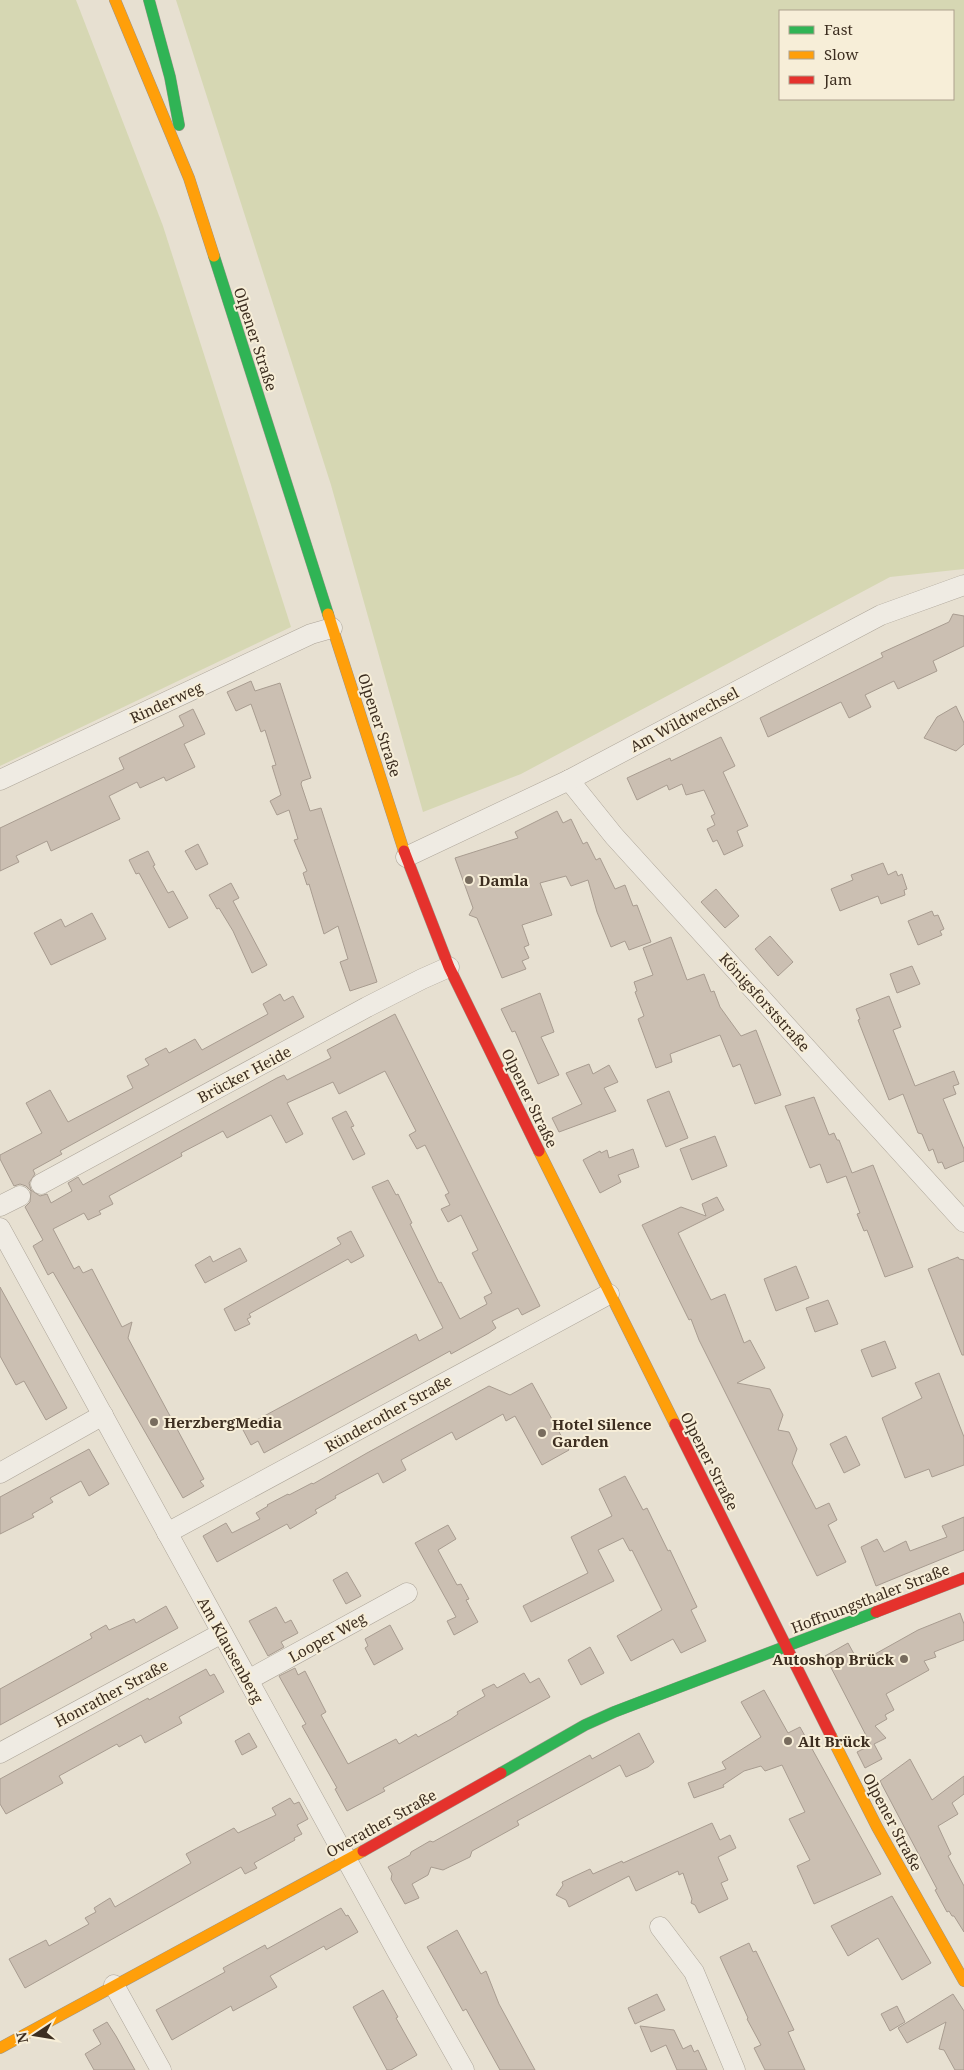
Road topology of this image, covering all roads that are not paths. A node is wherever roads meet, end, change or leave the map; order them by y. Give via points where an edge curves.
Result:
1 (115, 0) edge
2 (149, 0) edge
3 (189, 178) junction
4 (964, 585) edge
5 (332, 628) junction
6 (0, 780) edge
7 (569, 780) junction
8 (406, 857) junction
9 (449, 967) junction
10 (41, 1184) dead end
11 (20, 1196) dead end
12 (0, 1206) edge
13 (964, 1222) edge
14 (0, 1228) edge
15 (609, 1294) junction
16 (103, 1415) junction
17 (0, 1473) edge
18 (167, 1533) junction
19 (964, 1578) edge
20 (407, 1593) dead end
21 (222, 1633) junction
22 (787, 1647) junction
23 (248, 1680) junction
24 (0, 1753) edge
25 (347, 1860) junction
26 (660, 1927) dead end
27 (964, 1981) edge
28 (114, 1984) junction
29 (0, 2048) edge
30 (161, 2070) edge
31 (464, 2070) edge
32 (735, 2070) edge

1 - 3 main road, Olpener Straße
2 - 3 main road, Olpener Straße via 170,77
3 - 5 main road, Olpener Straße
4 - 7 street, Am Wildwechsel via 881,615
5 - 6 street, Rinderweg via 311,634
5 - 8 main road, Olpener Straße
7 - 8 street, Am Wildwechsel
7 - 13 street, Königsforststraße via 614,836
8 - 9 main road, Olpener Straße
9 - 10 street, Brücker Heide via 366,1007
9 - 15 main road, Olpener Straße
11 - 12 street
14 - 16 street, Am Klausenberg
15 - 18 street, Ründerother Straße
15 - 22 main road, Olpener Straße
16 - 17 street
16 - 18 street, Am Klausenberg
18 - 21 street, Am Klausenberg
19 - 22 main road, Hoffnungsthaler Straße
20 - 23 street, Looper Weg
21 - 23 street, Am Klausenberg
21 - 24 street, Honrather Straße
22 - 25 main road, Overather Straße via 585,1725
22 - 27 main road, Olpener Straße via 877,1827
23 - 25 street, Am Klausenberg
25 - 28 main road, Overather Straße
25 - 31 street, Am Klausenberg
26 - 32 street via 694,1972
28 - 29 main road, Overather Straße
28 - 30 street

